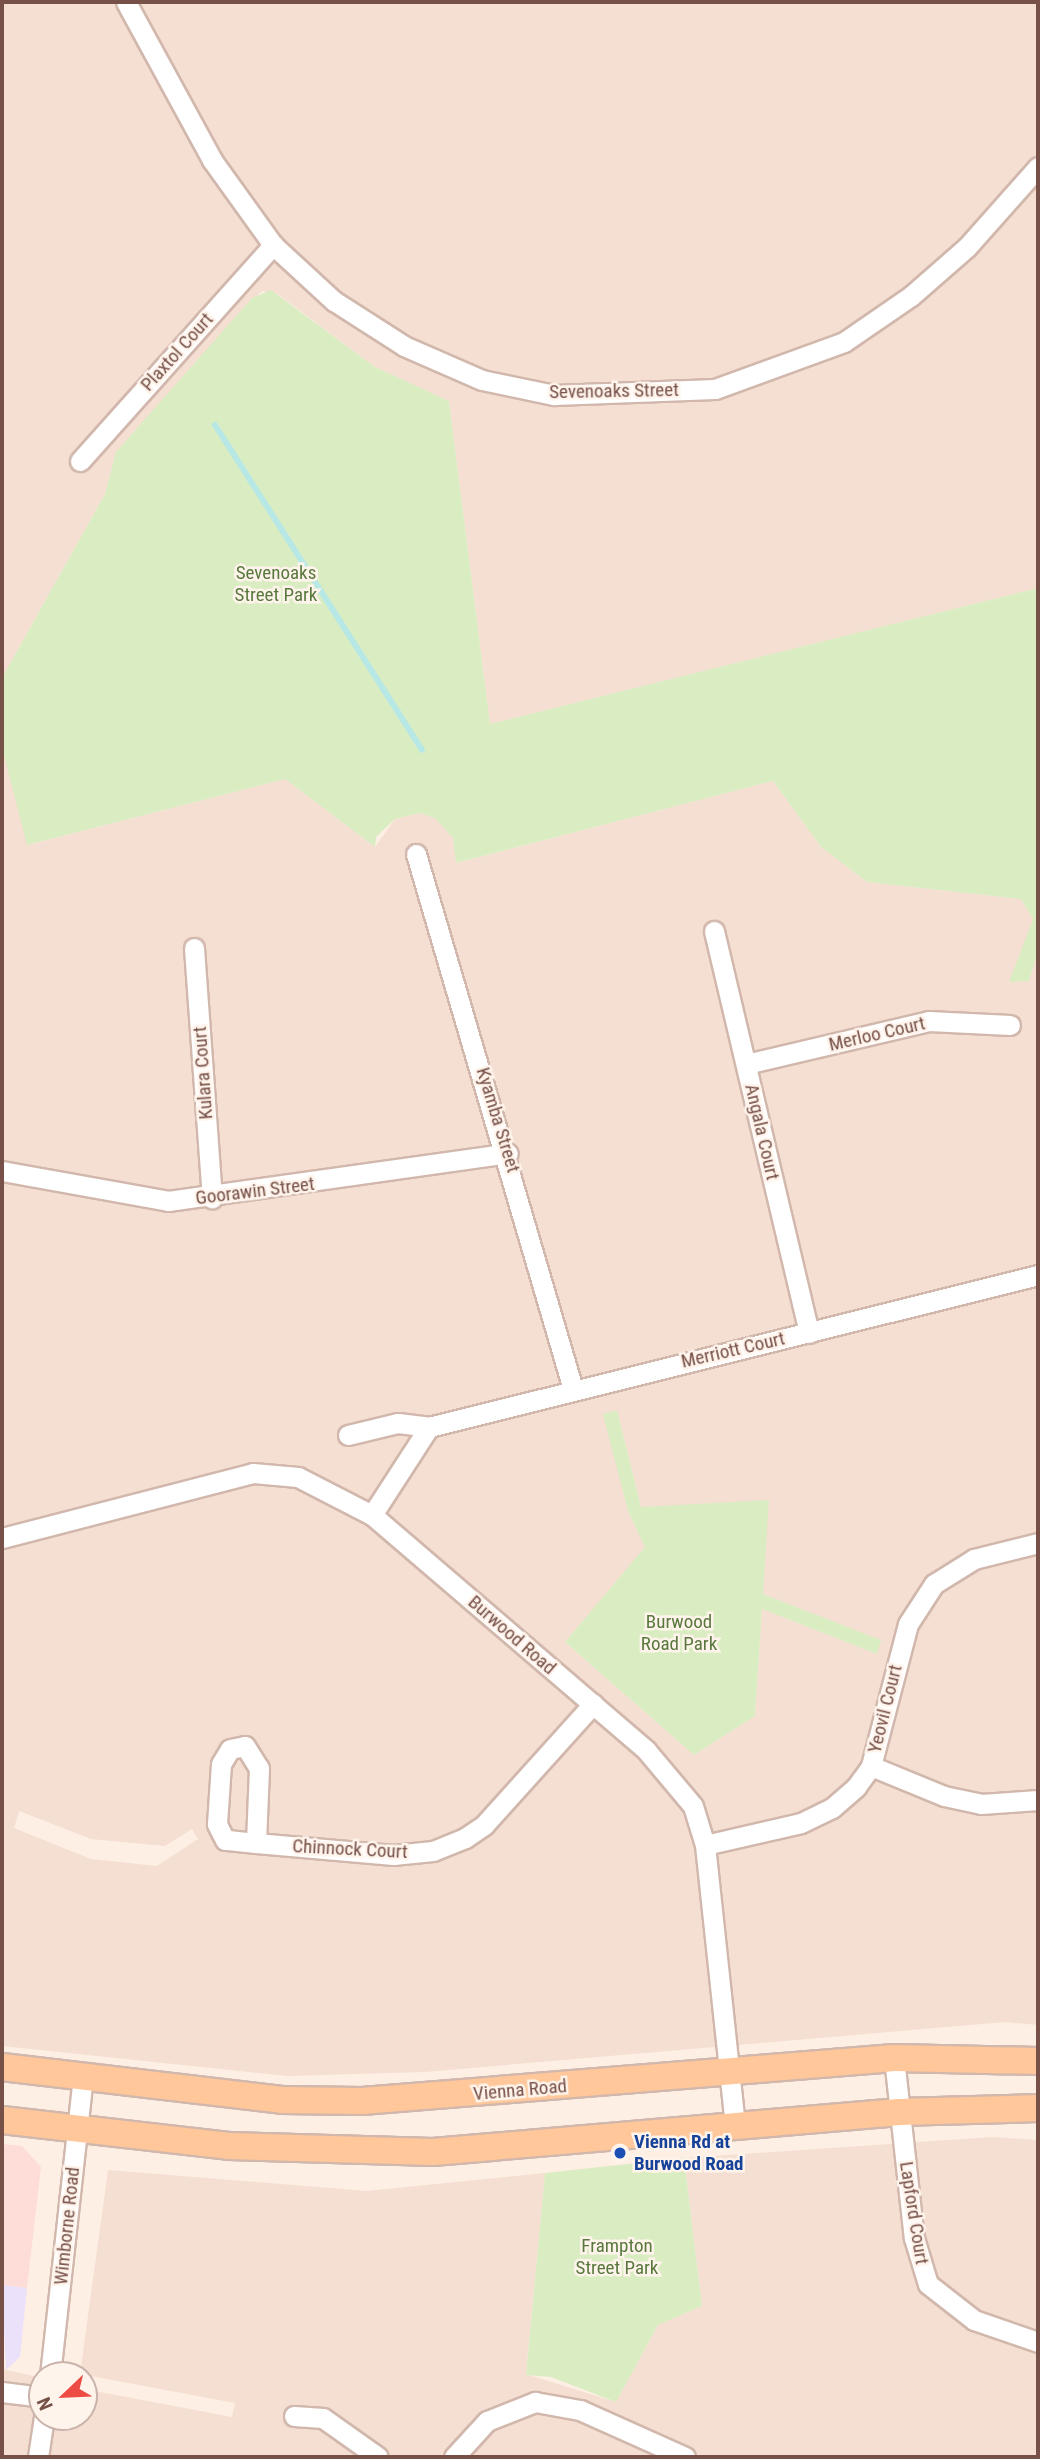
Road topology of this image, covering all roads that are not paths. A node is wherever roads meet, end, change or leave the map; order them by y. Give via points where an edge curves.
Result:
1 (126, 2) edge
2 (1038, 167) edge
3 (274, 245) junction
4 (80, 461) dead end
5 (416, 854) dead end
6 (714, 931) dead end
7 (194, 948) dead end
8 (1010, 1025) dead end
9 (746, 1064) junction
10 (509, 1153) junction
11 (2, 1171) edge
12 (212, 1198) junction
13 (1038, 1275) edge
14 (809, 1333) junction
15 (573, 1389) junction
16 (429, 1427) junction
17 (348, 1435) dead end
18 (372, 1515) junction
19 (2, 1538) edge
20 (1038, 1543) edge
21 (593, 1704) junction
22 (871, 1766) junction
23 (1038, 1800) edge
24 (256, 1843) junction
25 (705, 1845) junction
26 (894, 2058) junction
27 (1038, 2061) edge
28 (2, 2067) edge
29 (729, 2070) junction
30 (83, 2078) junction
31 (1038, 2108) edge
32 (899, 2112) junction
33 (2, 2120) edge
34 (735, 2126) junction
35 (79, 2129) junction
36 (1038, 2342) edge
37 (52, 2361) edge
38 (2, 2392) edge
39 (28, 2395) edge
40 (294, 2416) dead end
41 (42, 2431) edge
42 (38, 2457) edge
43 (378, 2457) edge
44 (454, 2457) edge
45 (685, 2457) edge

1 - 3 street, Sevenoaks Street via 212,160
2 - 3 street, Sevenoaks Street via 967,247 911,296 844,342 715,388 554,395 481,380 404,346 334,301
3 - 4 street, Plaxtol Court
5 - 10 street, Kyamba Street
6 - 9 street, Angala Court
7 - 12 street, Kulara Court
8 - 9 street, Merloo Court via 929,1021
9 - 14 street, Angala Court
10 - 12 street, Goorawin Street
10 - 15 street, Kyamba Street
11 - 12 street, Goorawin Street via 125,1197
13 - 14 street, Merriott Court
14 - 15 street, Merriott Court
15 - 16 street, Merriott Court
16 - 17 street, Merriott Court via 398,1423
16 - 18 street
18 - 19 street, Burwood Road via 298,1477 253,1472
18 - 21 street, Burwood Road
20 - 22 street, Yeovil Court via 974,1559 934,1584 908,1624
21 - 24 street, Chinnock Court via 484,1825 466,1838 433,1851 393,1855
21 - 25 street, Burwood Road via 673,1776 693,1806
22 - 23 street via 944,1796 982,1804
22 - 25 street, Yeovil Court via 832,1808 772,1832
24 - 24 street, Chinnock Court via 225,1840 218,1826 221,1764 238,1746 258,1759
25 - 29 street, Burwood Road
26 - 27 main road, Vienna Road
26 - 29 main road, Vienna Road
26 - 32 street, Lapford Court
28 - 30 main road, Vienna Road
29 - 30 main road, Vienna Road via 362,2101 282,2101
29 - 34 street, Burwood Road
30 - 35 street, Wimborne Road
31 - 32 main road
32 - 34 main road
32 - 36 street, Lapford Court via 914,2238 928,2284 966,2315
33 - 35 main road
34 - 35 main road via 433,2152 297,2150
35 - 37 street, Wimborne Road
38 - 39 street
40 - 43 street via 323,2418
41 - 42 street
44 - 45 street via 487,2421 535,2402 580,2410

